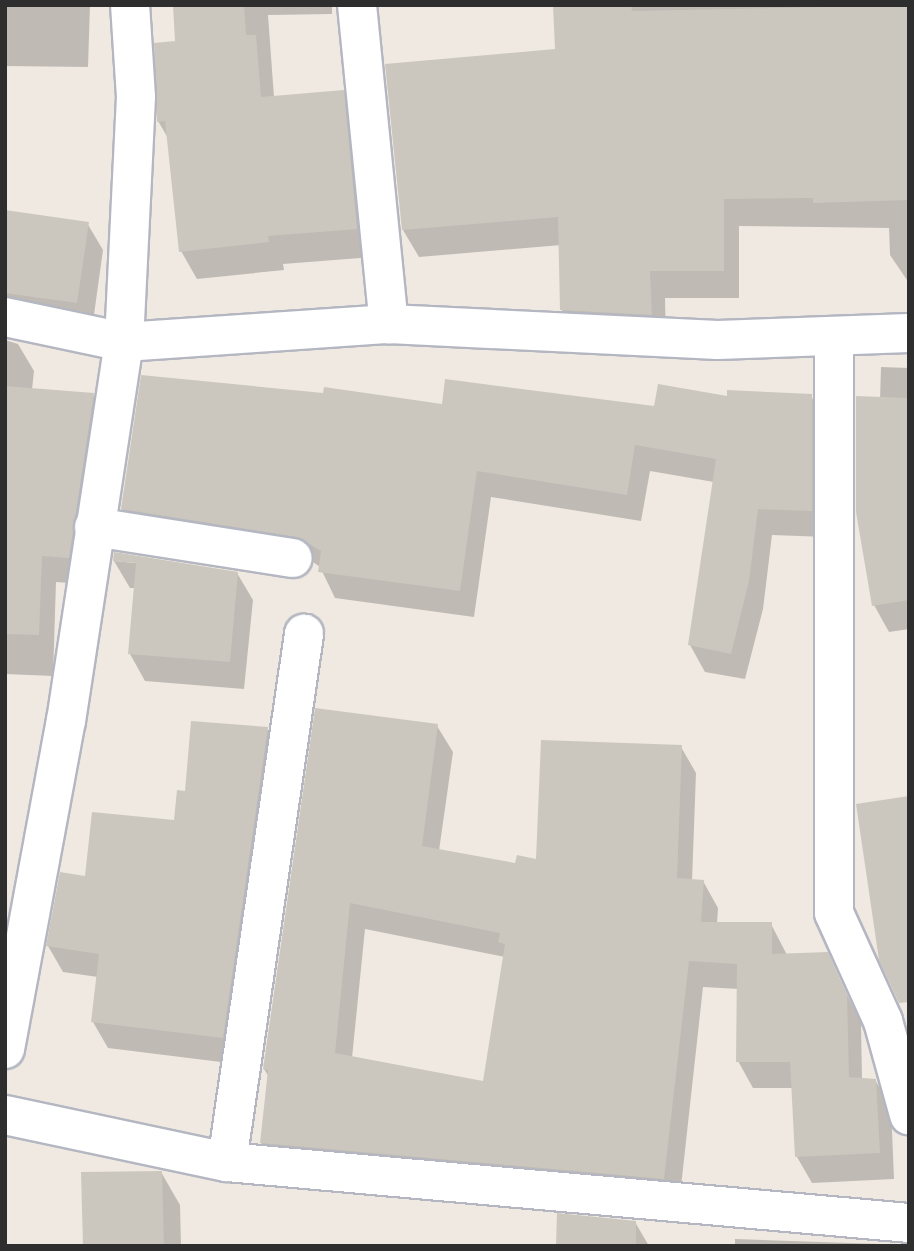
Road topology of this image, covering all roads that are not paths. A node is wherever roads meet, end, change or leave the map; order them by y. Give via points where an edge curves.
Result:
1 (130, 5) edge
2 (357, 5) edge
3 (5, 317) edge
4 (389, 324) junction
5 (909, 333) edge
6 (834, 336) junction
7 (124, 342) junction
8 (94, 527) junction
9 (293, 558) dead end
10 (304, 634) dead end
11 (5, 1049) edge
12 (5, 1115) edge
13 (909, 1115) edge
14 (227, 1163) junction
15 (909, 1223) edge

1 - 7 street via 136,97
2 - 4 street
3 - 7 street
4 - 6 street via 690,339
4 - 7 street
5 - 6 street
6 - 13 street via 834,913 883,1021
7 - 8 street
8 - 9 street
8 - 11 street via 66,721
10 - 14 street
12 - 14 street
14 - 15 street

